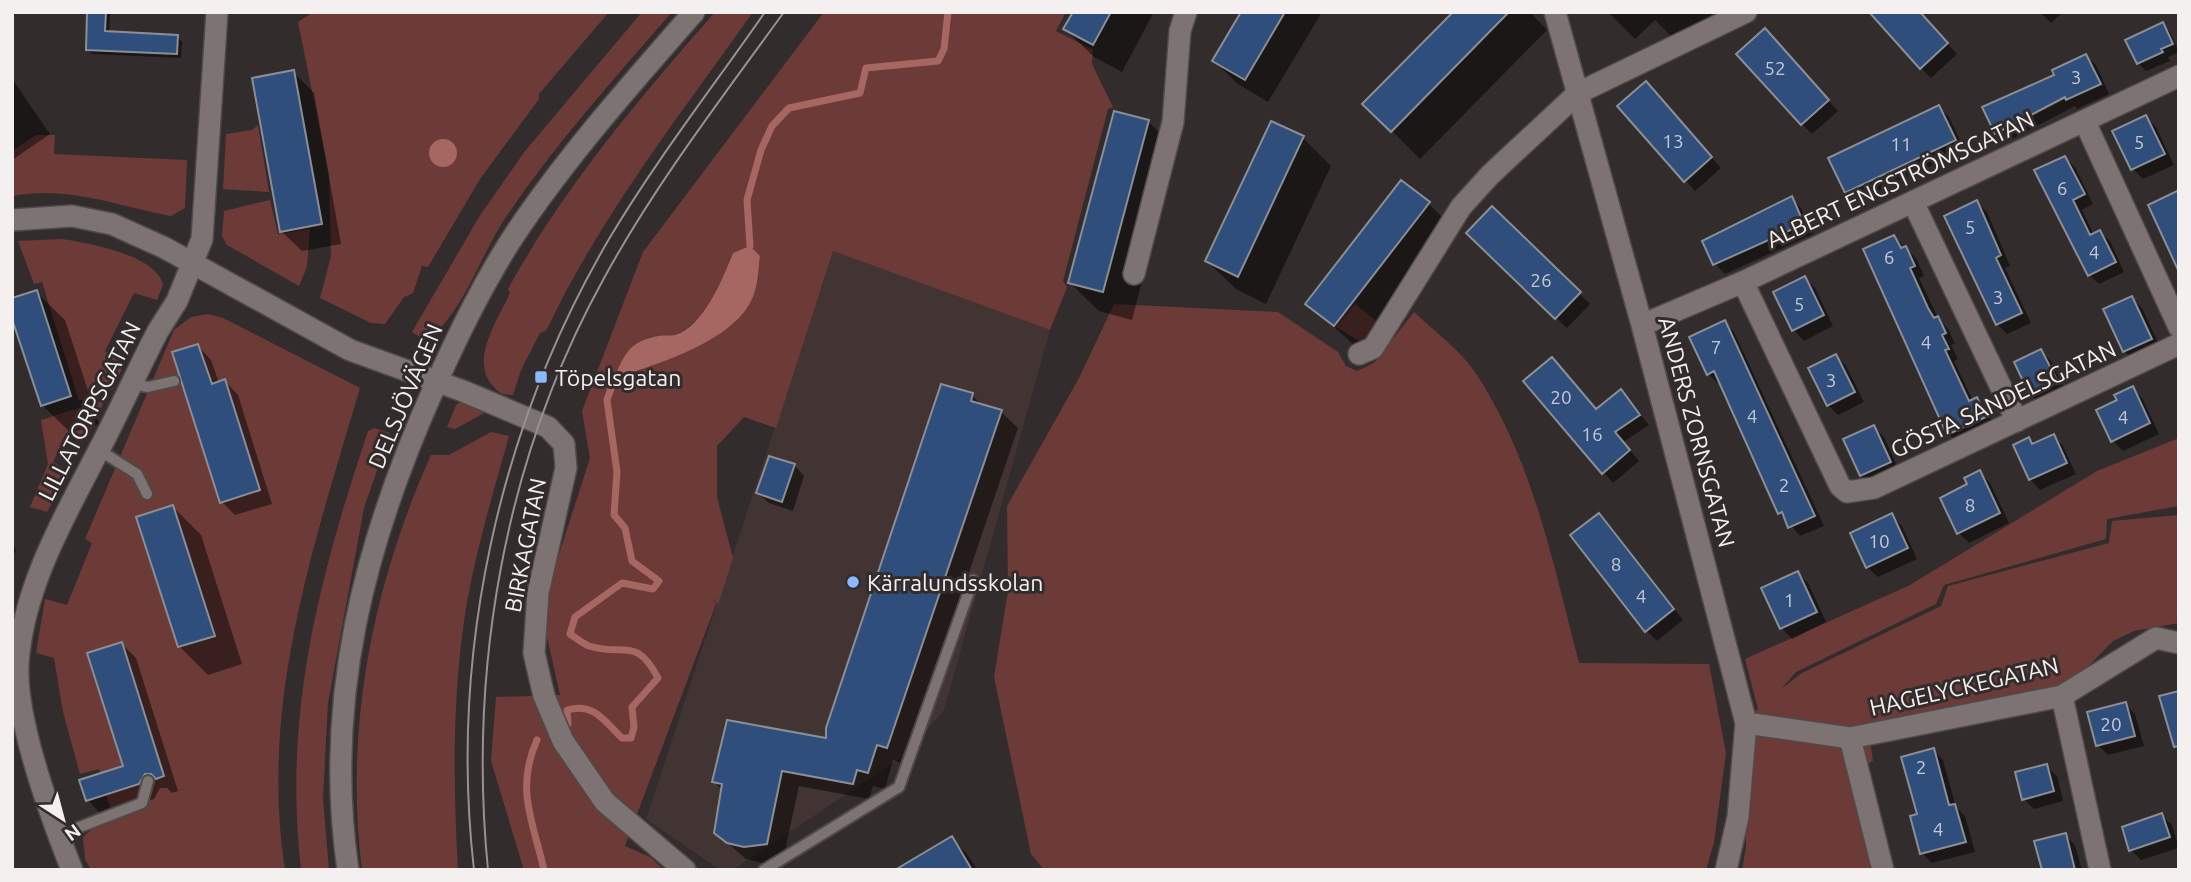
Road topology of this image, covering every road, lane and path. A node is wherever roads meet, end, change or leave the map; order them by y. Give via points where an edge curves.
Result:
1 (216, 12) edge
2 (694, 12) edge
3 (1186, 12) edge
4 (1555, 12) edge
5 (1746, 12) edge
6 (2179, 76) edge
7 (1578, 93) junction
8 (2085, 122) junction
9 (1913, 202) junction
10 (12, 220) edge
11 (193, 263) junction
12 (1134, 274) dead end
13 (1743, 282) junction
14 (1642, 325) junction
15 (2179, 327) edge
16 (2179, 344) edge
17 (1359, 354) dead end
18 (174, 381) dead end
19 (436, 383) junction
20 (133, 384) junction
21 (2017, 421) junction
22 (99, 450) junction
23 (147, 494) dead end
24 (973, 580) dead end
25 (2179, 643) edge
26 (2062, 696) junction
27 (1746, 723) junction
28 (1850, 738) junction
29 (148, 781) dead end
30 (59, 835) junction
31 (72, 870) edge
32 (348, 870) edge
33 (685, 870) edge
34 (764, 870) edge
35 (1726, 870) edge
36 (1883, 870) edge
37 (2100, 870) edge

1 - 11 street, LILLATORPSGATAN via 205,219
2 - 19 street, DELSJÖVÄGEN via 598,122 515,234 485,282
3 - 12 street via 1180,31 1173,122
4 - 7 street, ANDERS ZORNSGATAN
5 - 7 street
6 - 8 street, ALBERT ENGSTRÖMSGATAN
7 - 14 street, ANDERS ZORNSGATAN
7 - 17 street via 1461,207 1373,348
8 - 9 street, ALBERT ENGSTRÖMSGATAN
8 - 15 street
9 - 13 street, ALBERT ENGSTRÖMSGATAN
9 - 21 street
10 - 11 street via 72,216 112,224
11 - 19 street via 350,350
11 - 20 street, LILLATORPSGATAN
13 - 14 street, ALBERT ENGSTRÖMSGATAN
13 - 21 street, GÖSTA SANDELSGATAN via 1840,486 1847,492 1874,488
14 - 27 street, ANDERS ZORNSGATAN
16 - 21 street, GÖSTA SANDELSGATAN
18 - 20 lane via 148,387
19 - 32 street, DELSJÖVÄGEN via 412,437 359,596 342,728
19 - 33 street, BIRKAGATAN via 548,427 564,444 566,468 538,593 534,653 544,696 563,741 605,802
20 - 22 street, LILLATORPSGATAN
22 - 23 lane via 137,474
22 - 30 street, LILLATORPSGATAN via 59,527 30,601 18,664 33,755
24 - 34 lane via 899,787
25 - 26 street, HAGELYCKEGATAN via 2156,638
26 - 28 street, HAGELYCKEGATAN
26 - 37 street
27 - 28 street, HAGELYCKEGATAN
27 - 35 street, ANDERS ZORNSGATAN via 1738,817
28 - 36 street
29 - 30 lane via 142,803
30 - 31 street, LILLATORPSGATAN

